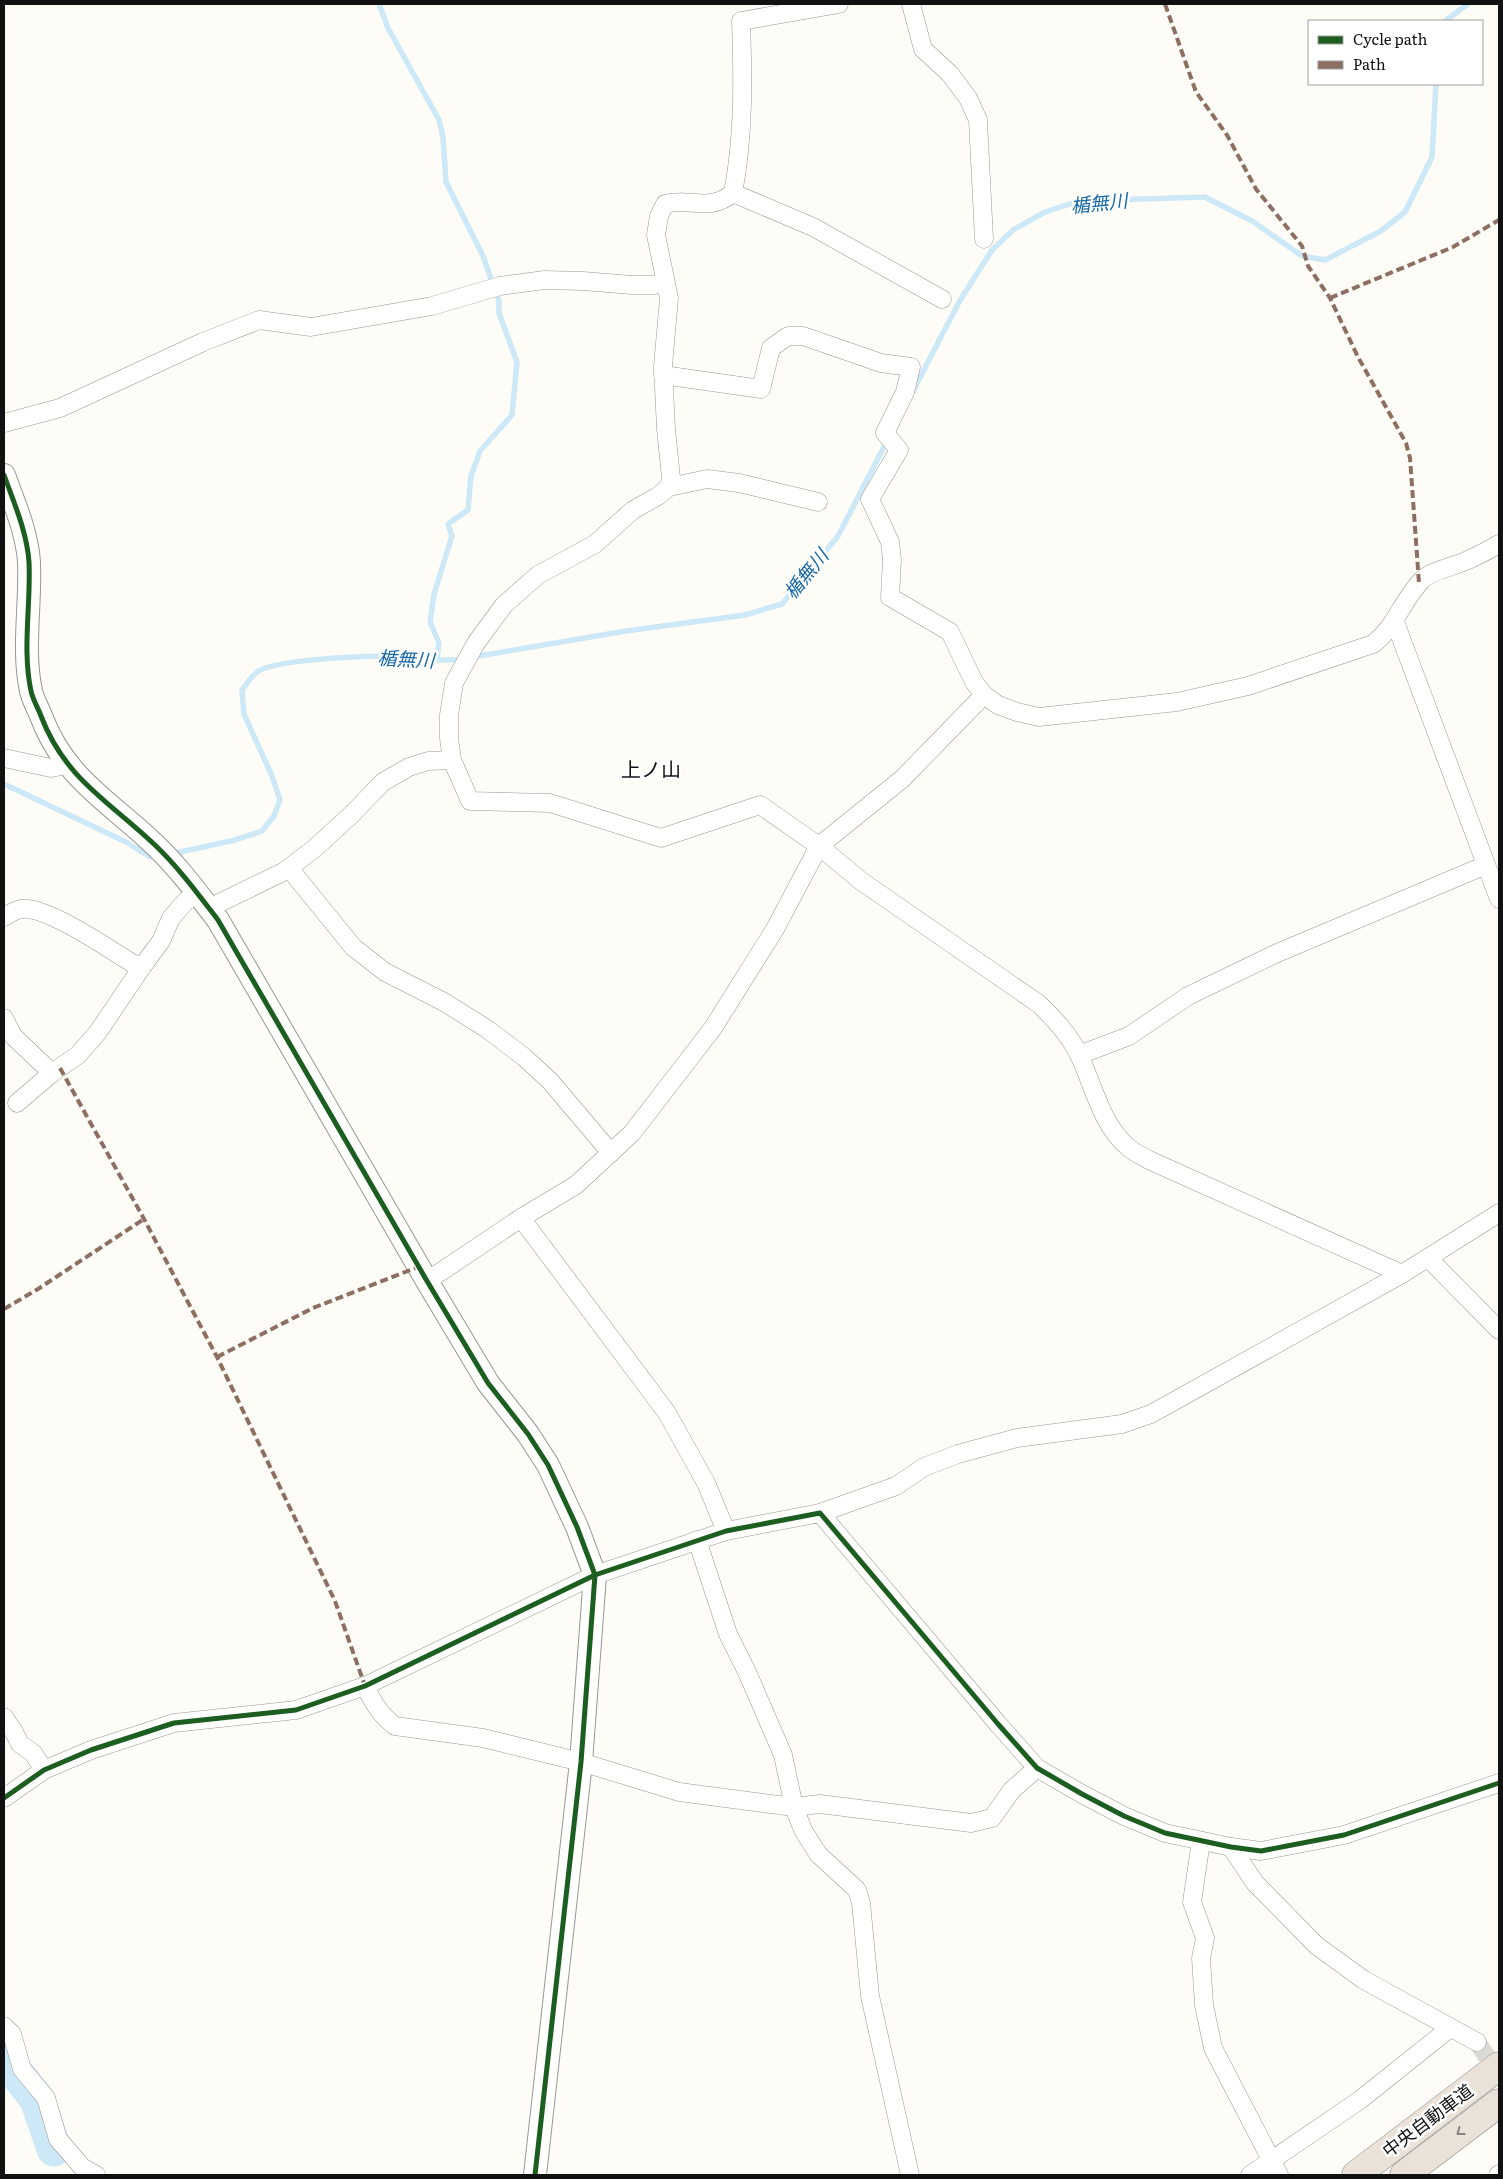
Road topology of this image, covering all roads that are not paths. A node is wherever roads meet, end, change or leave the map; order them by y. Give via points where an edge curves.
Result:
1 (840, 4) edge
2 (911, 4) edge
3 (733, 193) junction
4 (984, 239) dead end
5 (665, 282) junction
6 (942, 300) dead end
7 (663, 375) junction
8 (4, 423) edge
9 (4, 475) edge
10 (669, 487) junction
11 (818, 502) dead end
12 (1499, 544) edge
13 (1395, 622) junction
14 (984, 695) junction
15 (4, 758) edge
16 (452, 760) junction
17 (67, 765) junction
18 (819, 846) junction
19 (1486, 865) junction
20 (289, 868) junction
21 (1499, 899) edge
22 (203, 901) junction
23 (4, 917) edge
24 (144, 964) junction
25 (4, 1018) edge
26 (1079, 1055) junction
27 (52, 1073) junction
28 (17, 1103) dead end
29 (611, 1153) junction
30 (1499, 1213) edge
31 (521, 1218) junction
32 (1428, 1258) junction
33 (1402, 1274) junction
34 (427, 1281) junction
35 (1499, 1330) edge
36 (820, 1513) junction
37 (726, 1531) junction
38 (697, 1540) junction
39 (595, 1575) junction
40 (365, 1686) junction
41 (4, 1717) edge
42 (581, 1762) junction
43 (1037, 1768) junction
44 (44, 1770) junction
45 (1499, 1783) edge
46 (4, 1798) edge
47 (794, 1807) junction
48 (1201, 1841) junction
49 (1231, 1847) junction
50 (4, 2026) edge
51 (1450, 2028) junction
52 (1477, 2042) tunnel mouth
53 (1499, 2066) edge
54 (1499, 2103) edge
55 (1274, 2168) edge
56 (96, 2175) edge
57 (535, 2175) edge
58 (910, 2175) edge
59 (1250, 2175) edge
60 (1356, 2175) edge
61 (1404, 2175) edge

1 - 3 street via 741,21 744,95
2 - 4 street via 923,50 950,74 968,98 978,120
3 - 5 street via 714,204 676,201 665,204 656,235
3 - 6 street via 813,227
5 - 7 street via 669,298
5 - 8 street via 632,285 545,280 500,286 432,306 311,327 259,320 203,342 60,408
7 - 10 street
7 - 14 street via 761,389 771,348 788,336 803,336 881,363 911,367 890,439 899,450 870,499 890,542 890,597 950,632 974,682
9 - 17 street via 22,525 29,561 28,658 32,692 44,725
10 - 11 street via 707,479 739,483
10 - 16 street via 633,510 595,544 538,575 504,605 476,643 454,683 449,716
12 - 13 street via 1424,578 1410,593
13 - 14 street via 1373,644 1325,662 1248,686 1177,702 1039,716 1008,708
13 - 19 street
14 - 18 street via 902,779
15 - 17 street via 51,768
16 - 18 street via 470,800 550,803 661,838 760,805
16 - 20 street via 428,761 409,767 383,782 316,848
17 - 22 street via 180,870
18 - 26 street via 861,881 1039,1004 1064,1029
18 - 29 street via 775,929 712,1028 632,1133
19 - 21 street
19 - 26 street via 1274,954 1188,996 1129,1036
20 - 22 street
20 - 29 street via 353,947 385,972 444,1002 524,1057 550,1081
22 - 24 street via 186,902 171,918 161,941
22 - 34 street via 218,920
23 - 24 street via 22,909 35,910 66,923 135,965
24 - 27 street via 98,1032 78,1055
25 - 27 street via 13,1036
26 - 33 street via 1109,1124 1129,1148 1149,1160
27 - 28 street
29 - 31 street via 576,1185
30 - 32 street
31 - 34 street
31 - 37 street via 667,1414 706,1483
32 - 33 street
32 - 35 street
33 - 36 street via 1151,1414 1122,1424 1017,1438 958,1454 924,1467 896,1486
34 - 39 street via 488,1383 548,1464
36 - 37 street
36 - 43 street
37 - 38 street
38 - 39 street
38 - 47 street via 728,1634 783,1755
39 - 40 street
39 - 42 street
40 - 42 street via 375,1706 395,1726 483,1738
40 - 44 street via 296,1710 174,1723 91,1750
41 - 44 street via 20,1744 32,1752
42 - 47 street via 679,1792
42 - 57 street
43 - 47 street via 1012,1790 992,1818 971,1823 820,1804
43 - 48 street via 1124,1816 1165,1833
44 - 46 street
45 - 49 street via 1344,1835 1261,1851
47 - 58 street via 818,1854 857,1890 870,1996
48 - 49 street
48 - 55 street via 1192,1902 1205,1938 1201,1958 1204,2005 1212,2048
49 - 51 street via 1255,1883 1318,1946 1364,1980
50 - 56 street via 12,2034 22,2069 46,2098 58,2139 82,2167
51 - 52 street
51 - 55 street
53 - 60 highway, 中央自動車道
54 -> 61 highway, 中央自動車道
55 - 59 street

